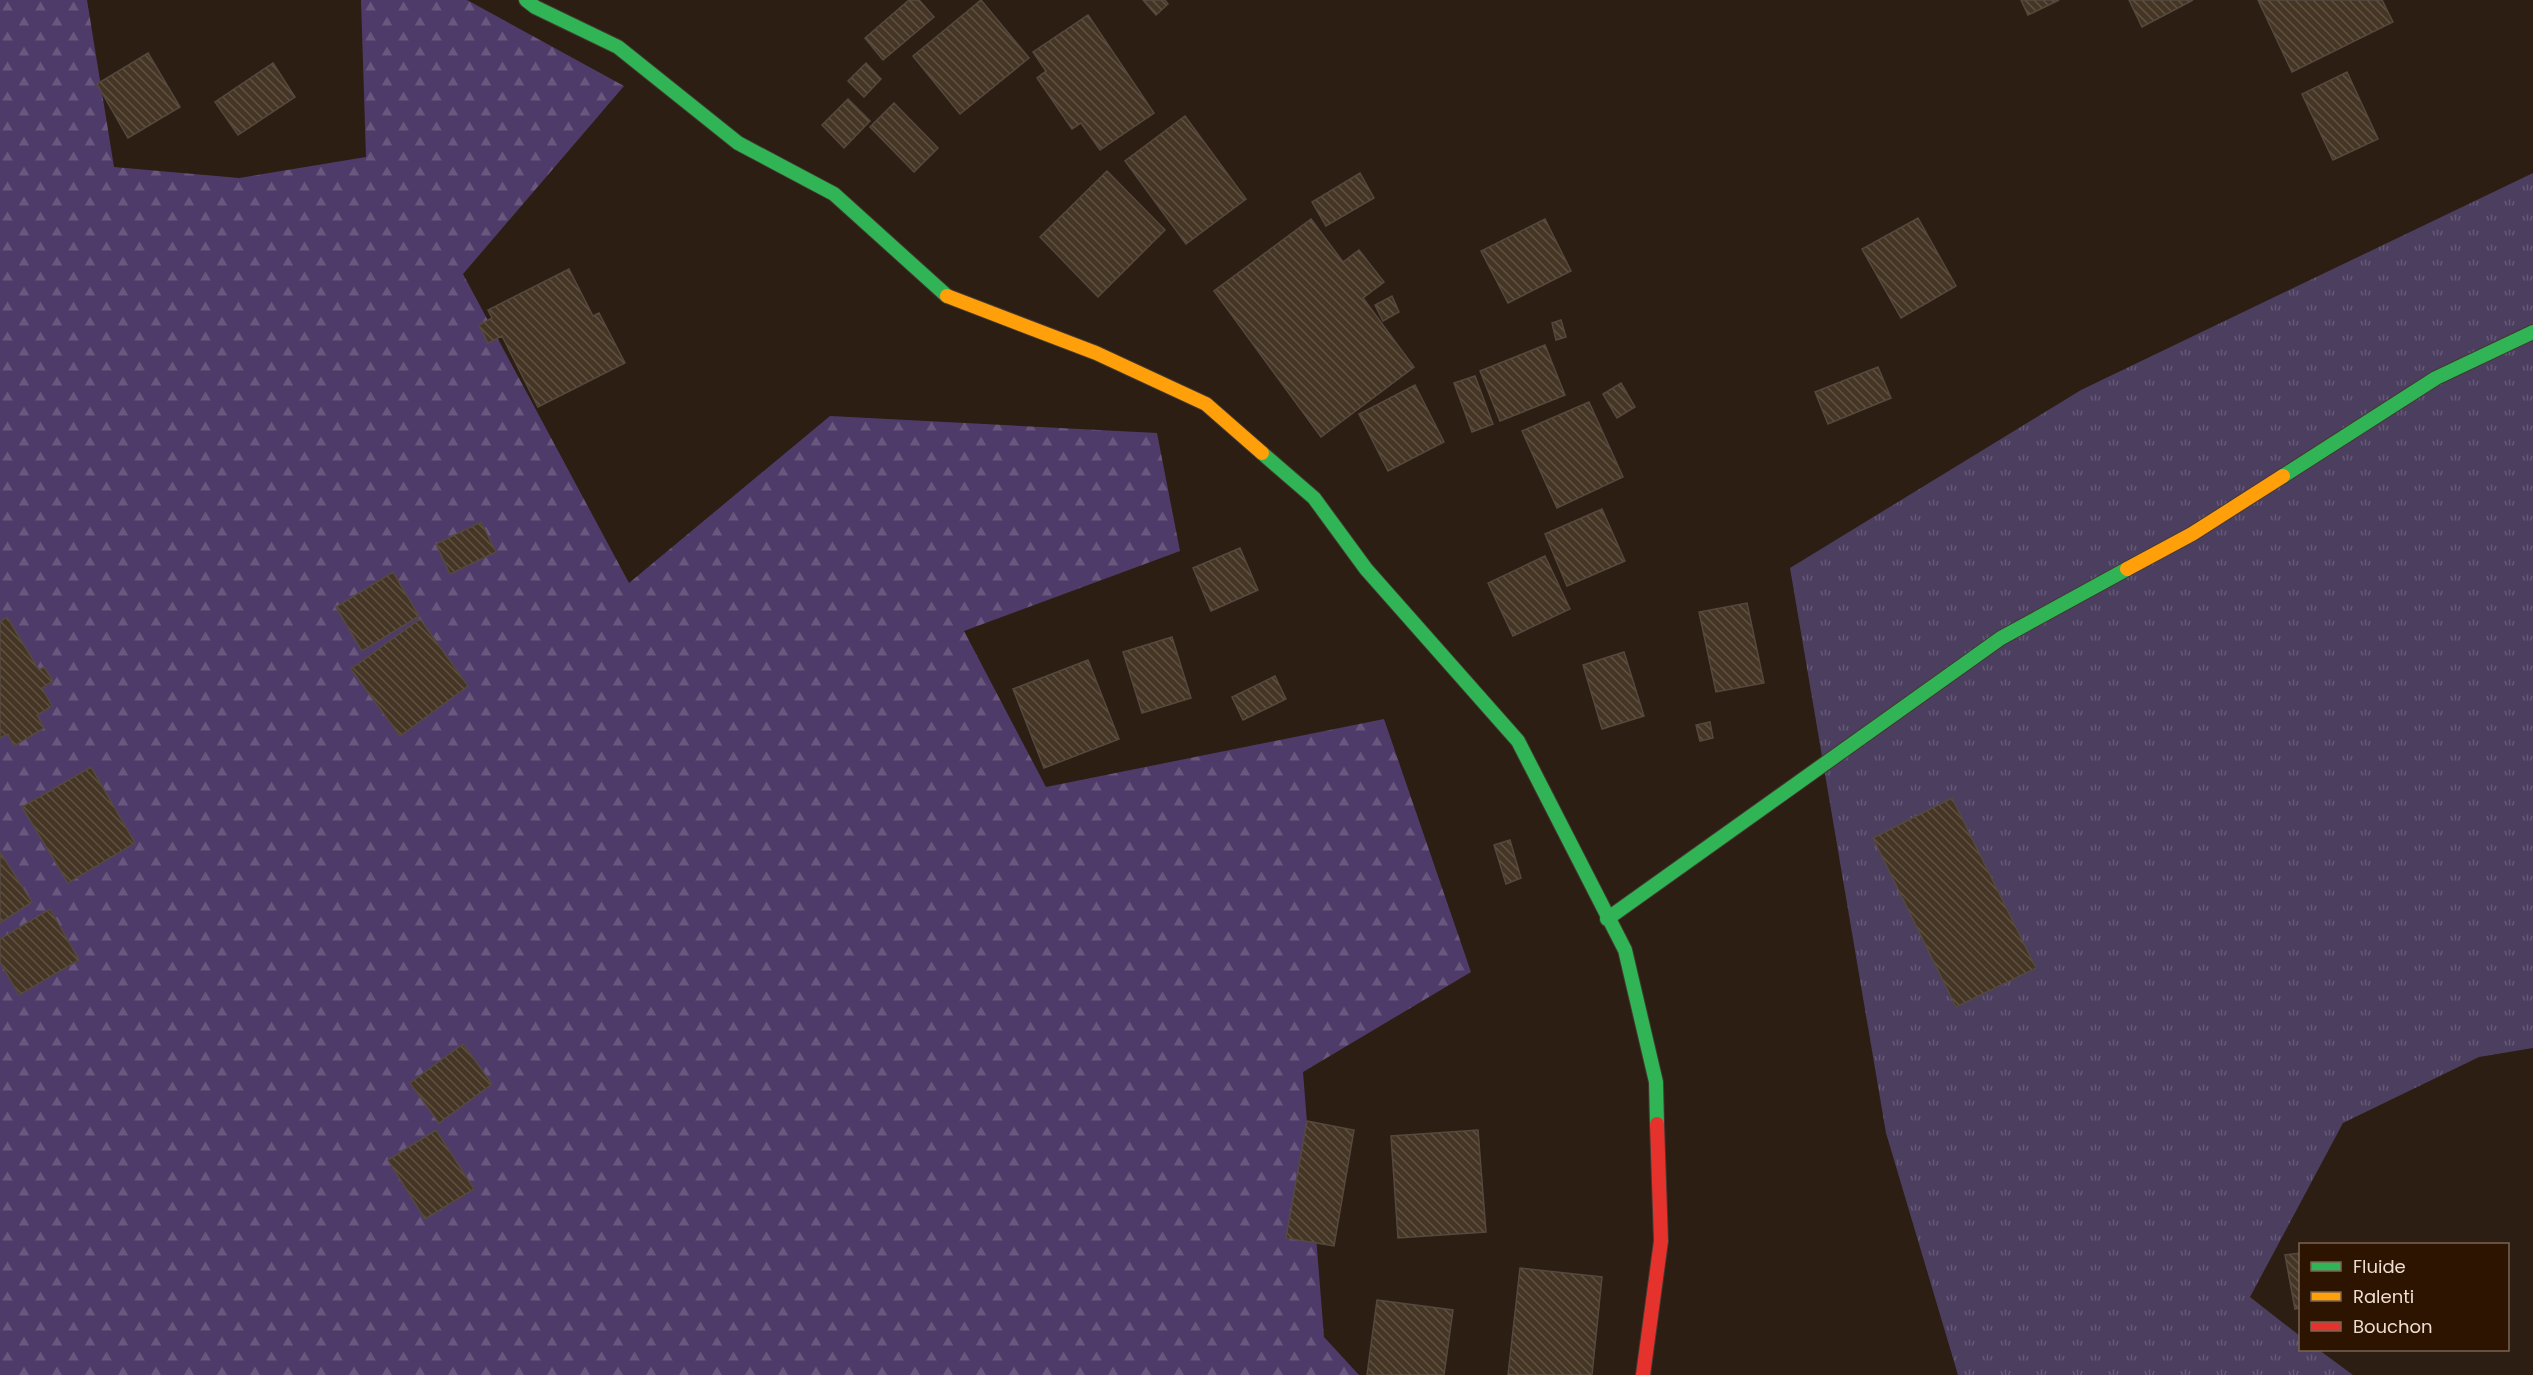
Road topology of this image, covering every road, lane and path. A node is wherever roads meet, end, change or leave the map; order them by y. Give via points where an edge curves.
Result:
1 (526, 0) edge
2 (2533, 332) edge
3 (1607, 919) junction
4 (1643, 1375) edge

1 - 3 street via 618,47 738,143 834,194 949,298 1096,353 1206,404 1314,498 1366,568 1518,741
2 - 3 street via 2436,378 2192,534 2001,638
3 - 4 street via 1625,950 1656,1082 1661,1241

